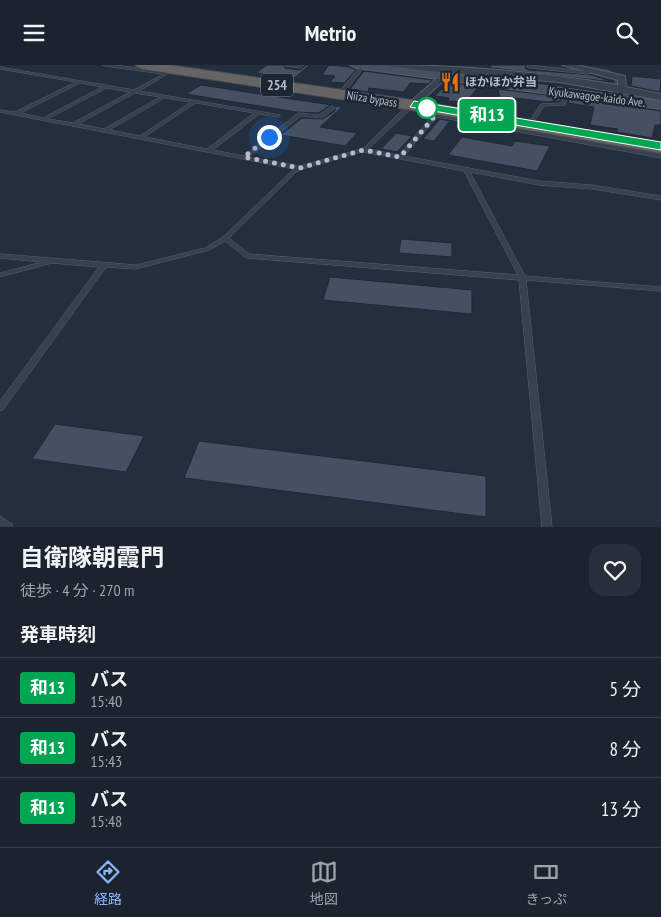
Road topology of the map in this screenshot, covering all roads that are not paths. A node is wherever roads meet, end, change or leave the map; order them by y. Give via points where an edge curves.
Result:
1 (105, 65) edge
2 (142, 65) edge
3 (158, 65) edge
4 (302, 65) edge
5 (359, 65) edge
6 (530, 65) edge
7 (566, 65) edge
8 (287, 66) edge
9 (383, 66) edge
10 (409, 66) edge
11 (0, 68) edge
12 (458, 68) edge
13 (7, 69) junction
14 (587, 70) junction
15 (0, 72) edge
16 (442, 77) junction
17 (80, 82) junction
18 (105, 87) junction
19 (618, 87) junction
20 (567, 88) junction
21 (343, 91) junction
22 (134, 92) junction
23 (163, 97) junction
24 (661, 97) edge
25 (195, 102) junction
26 (414, 104) junction
27 (661, 105) edge
28 (332, 108) dead end
29 (0, 111) edge
30 (258, 113) junction
31 (16, 114) junction
32 (278, 117) dead end
33 (44, 119) junction
34 (531, 122) junction
35 (74, 125) junction
36 (105, 131) junction
37 (140, 138) junction
38 (661, 144) edge
39 (661, 148) edge
40 (363, 150) junction
41 (208, 151) junction
42 (661, 156) edge
43 (244, 157) junction
44 (400, 157) junction
45 (300, 168) junction
46 (466, 169) junction
47 (661, 198) edge
48 (225, 238) junction
49 (0, 256) edge
50 (51, 261) junction
51 (104, 265) junction
52 (0, 275) edge
53 (522, 277) junction
54 (661, 289) edge
55 (0, 408) edge
56 (0, 521) edge
57 (8, 527) edge
58 (547, 527) edge

1 - 22 lane via 167,73
2 - 26 highway, Niiza bypass / 254
3 - 21 highway, Niiza bypass / 254
4 - 8 lane
5 - 9 main road, Kyukawagoe-kaido Ave.
5 - 21 lane
6 - 14 lane via 588,73
7 - 14 street
9 - 10 street
9 - 16 main road, Kyukawagoe-kaido Ave.
10 - 12 street
11 - 13 lane
12 - 20 street
13 - 15 lane
13 - 17 lane
14 - 19 street via 622,78
16 - 20 main road, Kyukawagoe-kaido Ave.
16 - 26 street
17 - 18 lane
17 - 31 lane
18 - 22 lane
18 - 33 lane
19 - 20 street
19 - 24 street
20 - 27 main road, Kyukawagoe-kaido Ave.
20 - 34 lane via 563,104 543,105
21 - 26 highway, Niiza bypass / 254
22 - 23 lane
22 - 35 lane
23 - 25 lane
23 - 36 lane
25 - 30 lane
25 - 37 lane
26 - 34 highway, Niiza bypass / 254
26 - 39 highway, Niiza bypass / 254
26 - 40 lane
28 - 43 lane via 320,117 297,115
29 - 31 lane
30 - 32 lane
30 - 41 lane
31 - 33 lane
33 - 35 lane
34 - 38 highway, Niiza bypass / 254
35 - 36 lane
36 - 37 lane
37 - 41 lane
40 - 44 lane
40 - 45 lane
41 - 43 lane
42 - 44 lane via 438,116
43 - 45 lane
44 - 46 lane
45 - 48 lane
46 - 47 lane via 539,183
46 - 53 lane
48 - 51 lane via 207,249 136,267
48 - 53 lane via 247,256
49 - 50 lane
50 - 51 lane
50 - 52 lane
51 - 55 lane
53 - 54 lane
53 - 58 lane
56 - 57 lane

